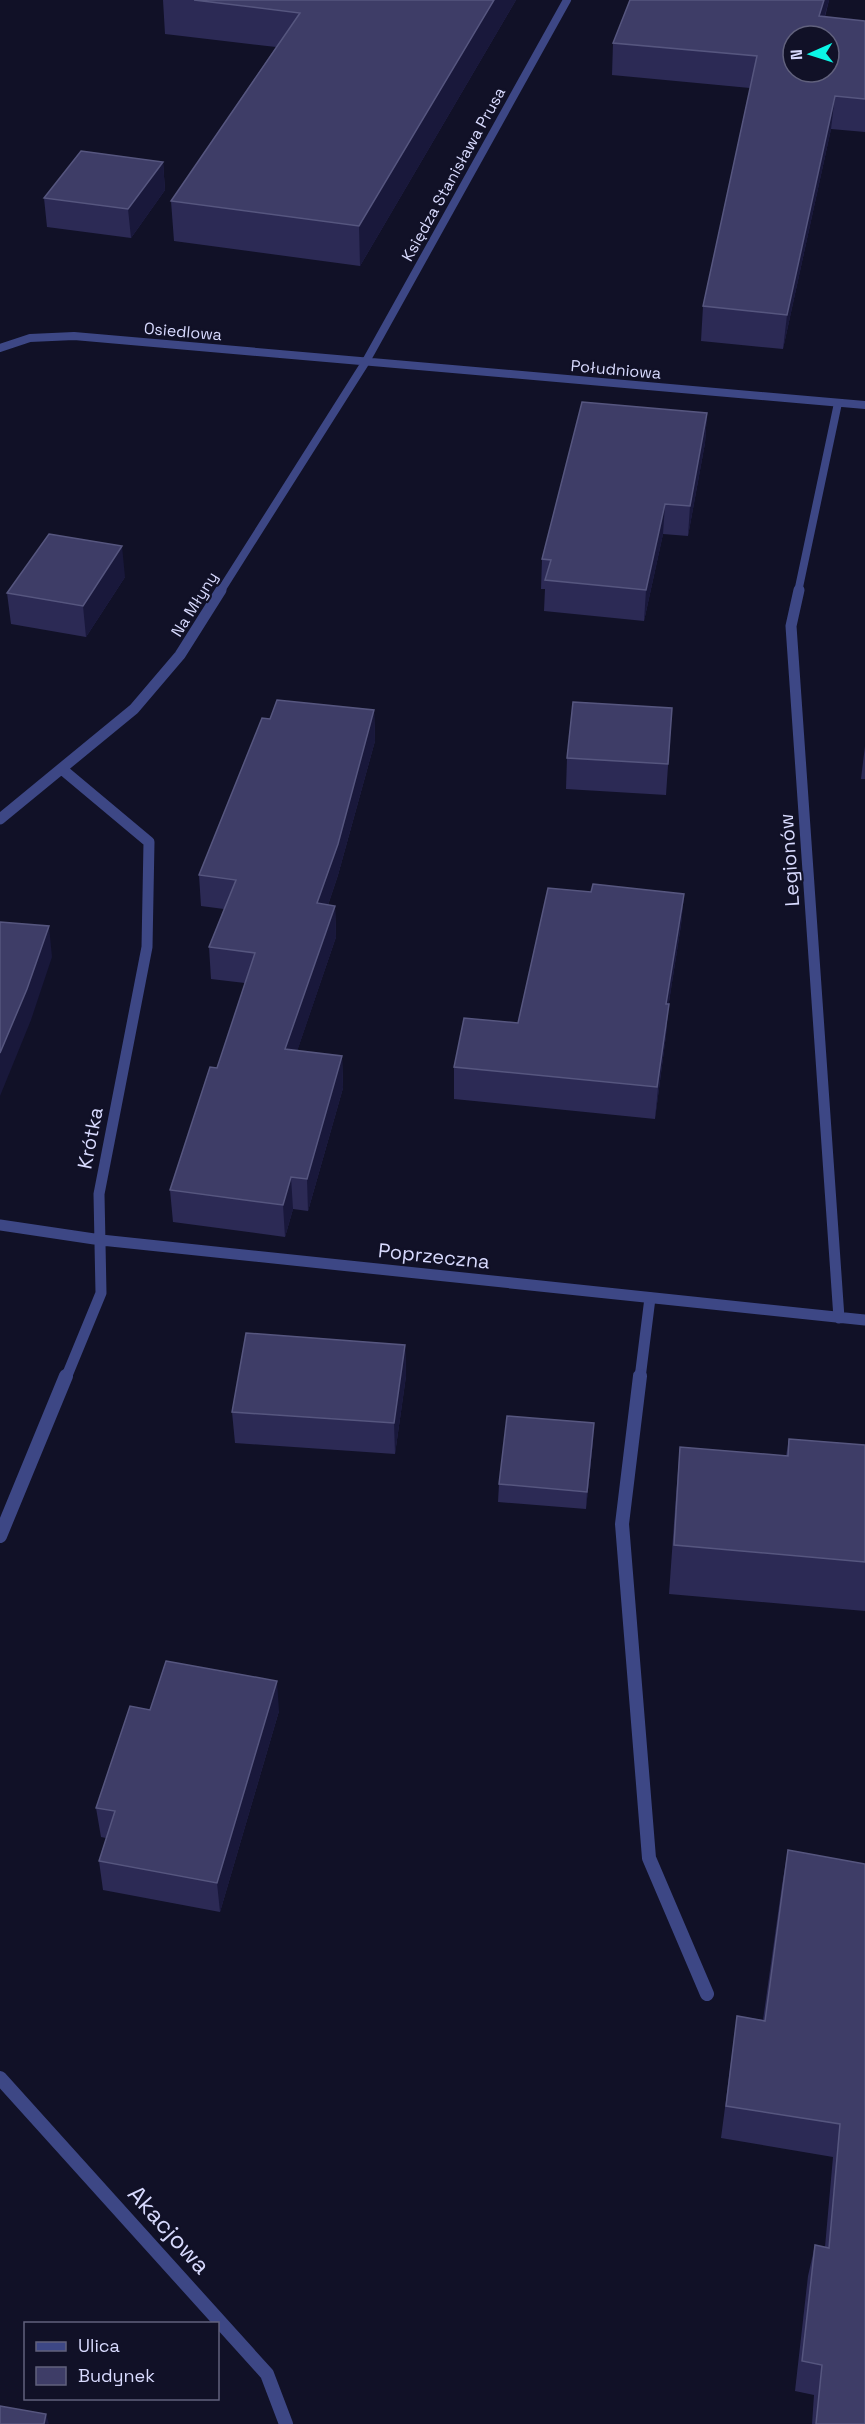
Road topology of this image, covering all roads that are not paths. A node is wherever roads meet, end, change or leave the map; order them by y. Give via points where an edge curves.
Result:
1 (567, 0) edge
2 (0, 348) edge
3 (365, 363) junction
4 (838, 403) junction
5 (865, 405) edge
6 (63, 770) junction
7 (0, 819) edge
8 (0, 1225) edge
9 (100, 1240) junction
10 (650, 1298) junction
11 (838, 1318) junction
12 (865, 1320) edge
13 (0, 1536) edge
14 (707, 1994) dead end
15 (0, 2078) edge
16 (286, 2424) edge

1 - 3 street, Księdza Stanisława Prusa
2 - 3 street, Osiedlowa via 30,338 74,336
3 - 4 street, Południowa
3 - 6 street, Na Młyny via 180,655 134,709
4 - 5 street, Południowa
4 - 11 street, Legionów via 791,626
6 - 7 street, Na Młyny
6 - 9 street, Krótka via 149,842 147,947 99,1194
8 - 9 street, Poprzeczna
9 - 10 street, Poprzeczna
9 - 13 street, Krótka via 101,1293
10 - 11 street, Poprzeczna
10 - 14 street via 622,1524 649,1858
11 - 12 street, Poprzeczna
15 - 16 street, Akacjowa via 267,2374

